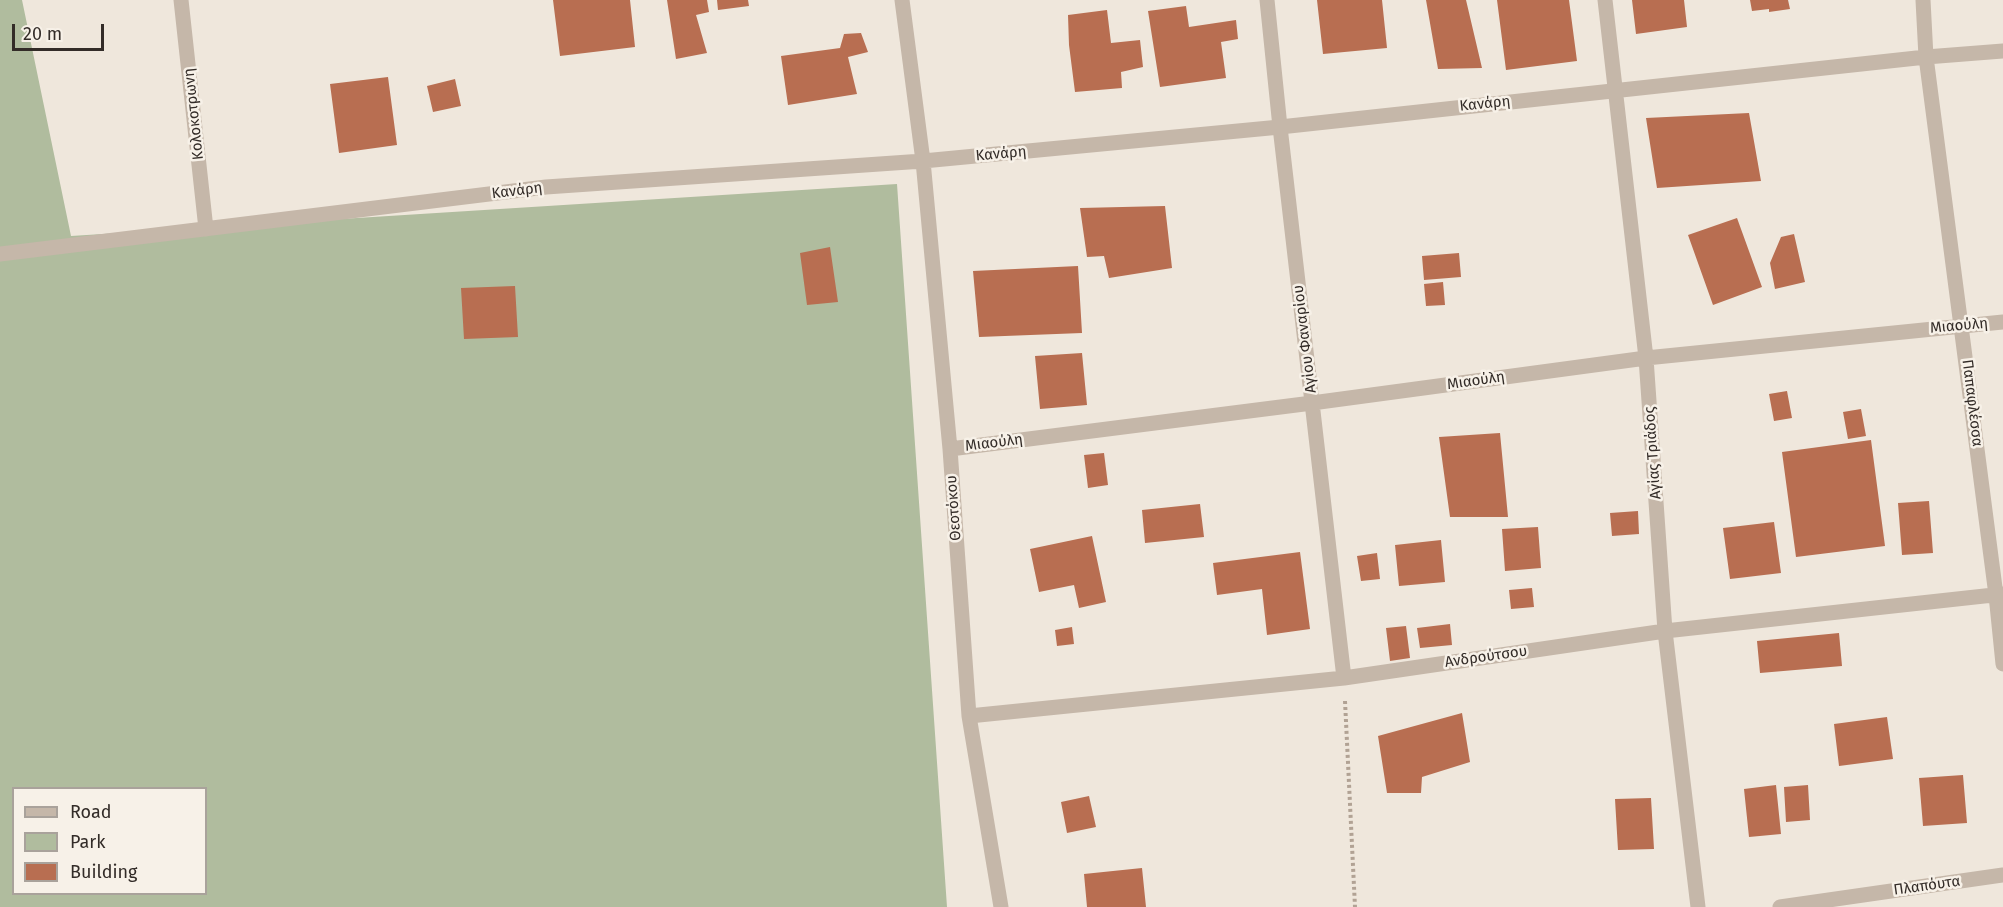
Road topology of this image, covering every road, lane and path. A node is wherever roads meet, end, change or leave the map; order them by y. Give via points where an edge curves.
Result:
1 (181, 0) edge
2 (902, 0) edge
3 (1267, 0) edge
4 (1605, 0) edge
5 (1923, 0) edge
6 (2003, 51) edge
7 (1926, 57) junction
8 (1616, 90) junction
9 (1280, 127) junction
10 (923, 161) junction
11 (206, 229) junction
12 (0, 254) edge
13 (2003, 322) edge
14 (1962, 325) junction
15 (1646, 358) junction
16 (1312, 403) junction
17 (950, 449) junction
18 (2000, 595) edge
19 (1665, 631) junction
20 (2003, 664) edge
21 (1344, 678) junction
22 (969, 716) junction
23 (2003, 875) edge
24 (1001, 907) edge
25 (1355, 907) edge
26 (1698, 907) edge
27 (1780, 907) edge

1 - 11 street, Κολοκοτρωνη
2 - 10 street, Θεοτόκου
3 - 9 street, Αγίου Φαναρίου
4 - 8 street, Αγίας Τριάδος
5 - 7 street, Παπαφλέσσα
6 - 7 street, Κανάρη
7 - 8 street, Κανάρη
7 - 14 street, Παπαφλέσσα
8 - 9 street, Κανάρη
8 - 15 street, Αγίας Τριάδος
9 - 10 street, Κανάρη
9 - 16 street, Αγίου Φαναρίου
10 - 11 street, Κανάρη via 546,187
10 - 17 street, Θεοτόκου
11 - 12 street, Κανάρη
13 - 14 street, Μιαούλη
14 - 15 street, Μιαούλη
14 - 18 street, Παπαφλέσσα
15 - 16 street, Μιαούλη
15 - 19 street, Αγίας Τριάδος
16 - 17 street, Μιαούλη
16 - 21 street, Αγίου Φαναρίου
17 - 22 street, Θεοτόκου
18 - 19 street, Ανδρούτσου
18 - 20 street, Παπαφλέσσα
19 - 21 street, Ανδρούτσου
19 - 26 street, Αγίας Τριάδος
21 - 22 street, Ανδρούτσου
21 - 25 path
22 - 24 street, Θεοτόκου
23 - 27 street, Πλαπόυτα

